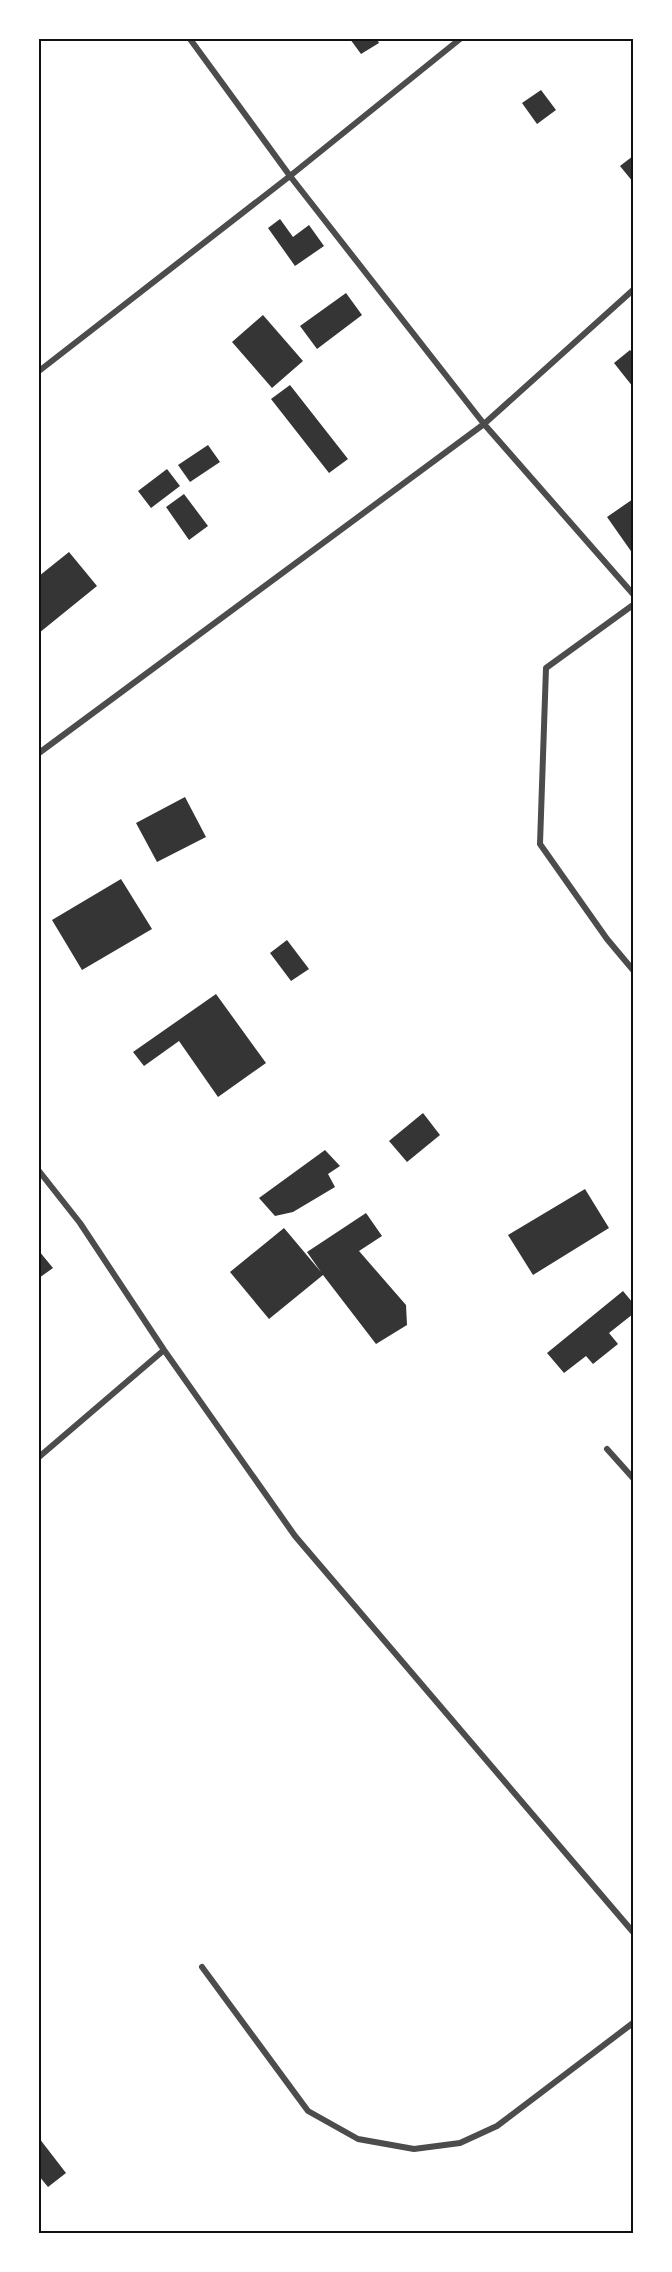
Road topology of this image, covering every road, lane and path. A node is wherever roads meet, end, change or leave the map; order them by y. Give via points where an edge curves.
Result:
1 (190, 39) edge
2 (460, 39) edge
3 (290, 176) junction
4 (633, 290) edge
5 (39, 371) edge
6 (484, 424) junction
7 (633, 594) edge
8 (633, 605) edge
9 (39, 753) edge
10 (633, 970) edge
11 (39, 1171) edge
12 (164, 1350) junction
13 (607, 1449) dead end
14 (39, 1457) edge
15 (633, 1478) edge
16 (633, 1932) edge
17 (202, 1967) dead end
18 (633, 2024) edge

1 - 3 street
2 - 3 street
3 - 5 street
3 - 6 street
4 - 6 street
6 - 7 street
6 - 9 street
8 - 10 street via 546,668 540,844
11 - 12 street via 80,1223
12 - 14 street
12 - 16 street via 296,1536
13 - 15 street
17 - 18 street via 308,2111 358,2139 414,2149 460,2143 497,2126

